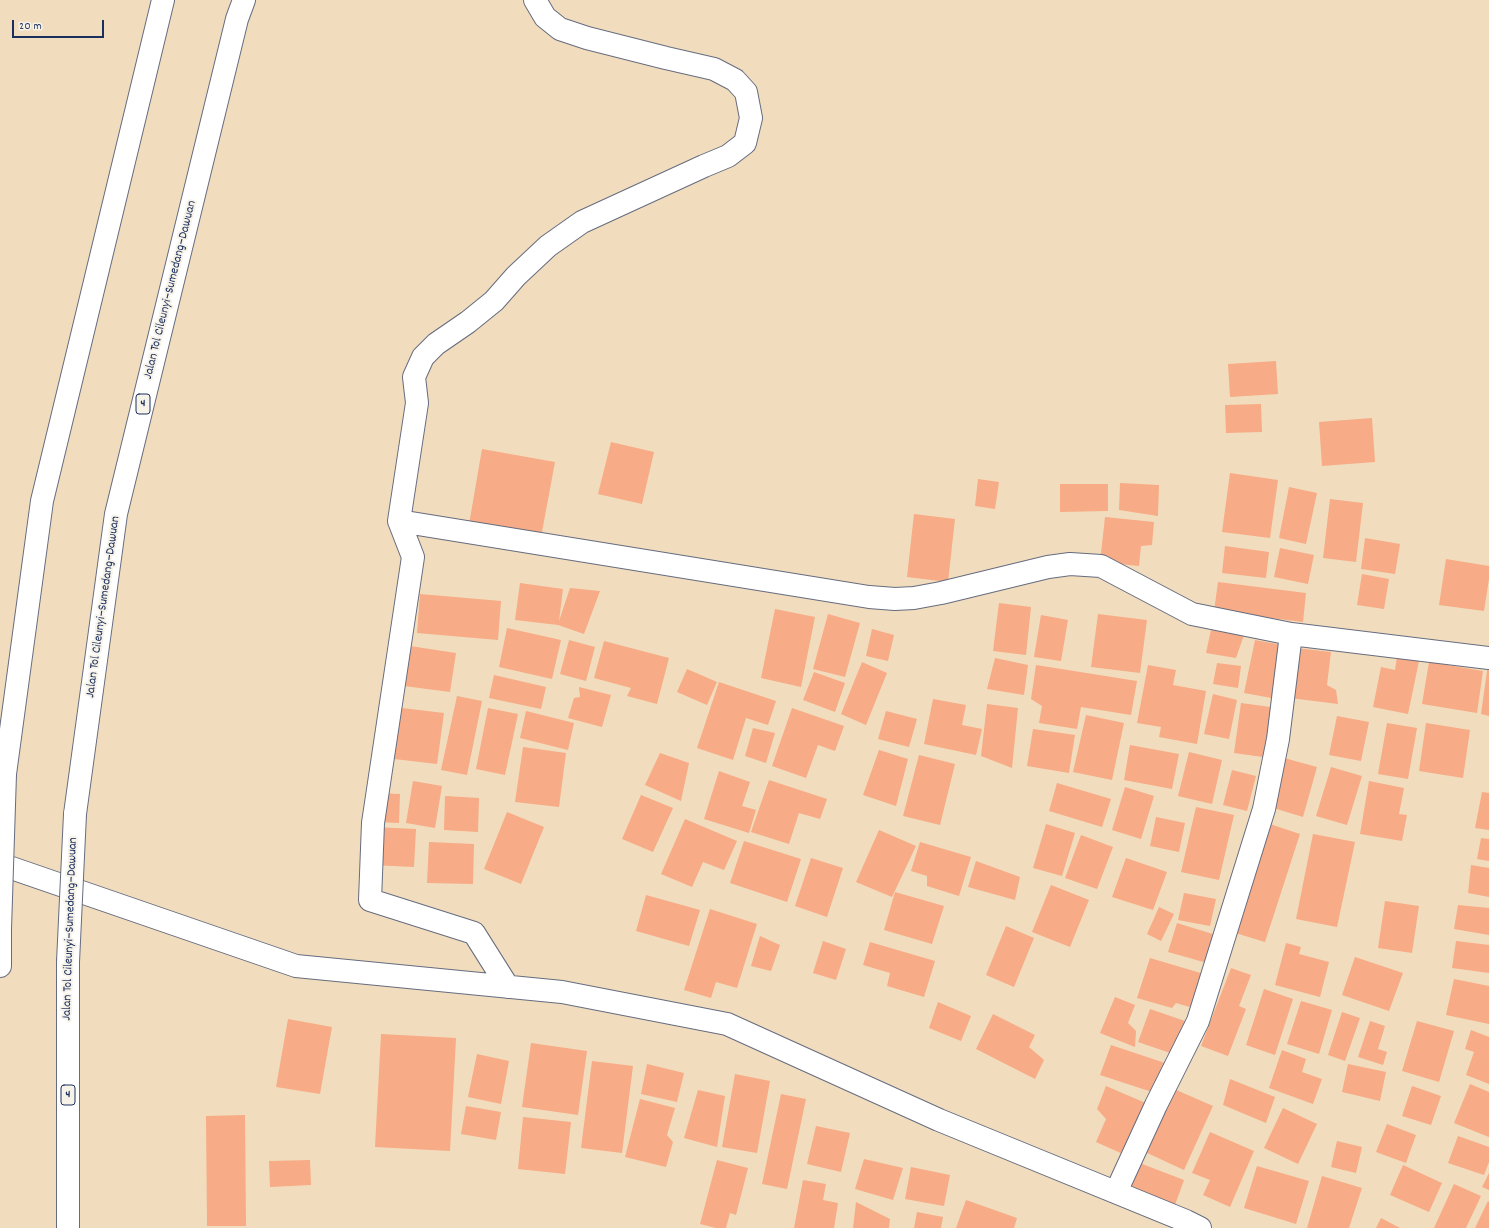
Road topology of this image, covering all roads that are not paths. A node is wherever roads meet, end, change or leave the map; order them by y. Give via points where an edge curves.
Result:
1 (163, 0) edge
2 (244, 0) edge
3 (535, 0) edge
4 (399, 521) junction
5 (1291, 634) junction
6 (1489, 658) edge
7 (0, 864) edge
8 (0, 929) edge
9 (0, 966) edge
10 (508, 987) junction
11 (1116, 1192) junction
12 (68, 1228) edge
13 (1200, 1228) edge

1 - 8 main road, bridge via 42,501 5,774
2 - 12 main road, Jalan Tol Cileunyi–Sumedang–Dawuan / 4, bridge via 237,19 116,514 75,814 68,962
3 - 4 main road via 545,17 560,29 658,57 714,69 735,80 746,92 751,118 745,143 728,156 582,222 548,246 494,301 436,344 423,357 414,377 416,403
4 - 5 main road via 895,599 941,593 1048,567 1070,564 1101,566 1192,614
4 - 10 main road via 413,557 373,823 370,900 474,933
5 - 6 main road
5 - 11 main road via 1278,739 1264,809 1198,1021
7 - 10 main road via 296,966
8 - 9 main road
10 - 11 main road via 562,992 728,1024 939,1120
11 - 13 main road

